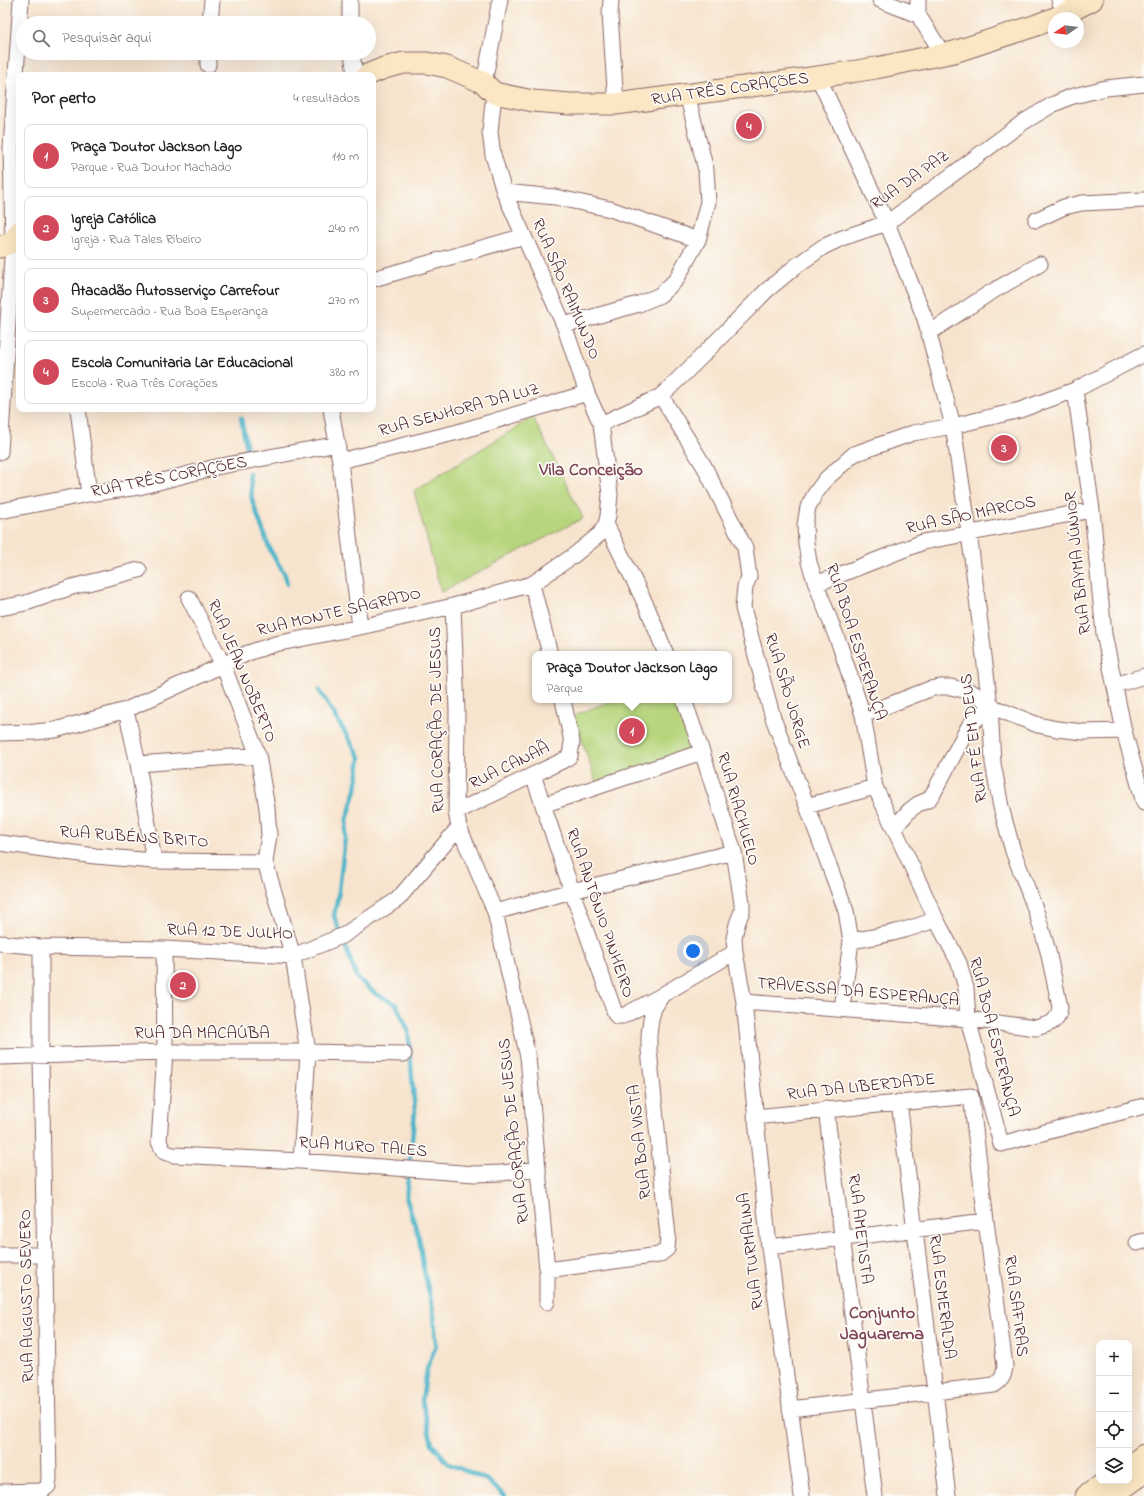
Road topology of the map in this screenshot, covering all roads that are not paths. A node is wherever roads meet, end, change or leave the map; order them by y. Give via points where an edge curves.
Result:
1 (21, 0) edge
2 (212, 0) edge
3 (350, 0) edge
4 (500, 0) edge
5 (611, 0) edge
6 (880, 0) edge
7 (918, 0) edge
8 (1092, 0) edge
9 (1062, 7) edge
10 (918, 15) junction
11 (20, 16) edge
12 (211, 16) edge
13 (350, 16) edge
14 (943, 54) junction
15 (17, 60) edge
16 (353, 60) edge
17 (16, 72) edge
18 (355, 72) edge
19 (374, 72) edge
20 (16, 74) edge
21 (818, 77) junction
22 (1144, 84) edge
23 (489, 88) junction
24 (686, 94) junction
25 (616, 104) junction
26 (504, 192) junction
27 (1144, 200) edge
28 (1036, 220) dead end
29 (887, 223) junction
30 (524, 236) junction
31 (11, 240) edge
32 (698, 240) junction
33 (1040, 264) dead end
34 (376, 278) edge
35 (564, 325) junction
36 (929, 333) junction
37 (1144, 354) edge
38 (1075, 390) junction
39 (587, 393) junction
40 (660, 396) junction
41 (78, 412) edge
42 (332, 412) edge
43 (601, 424) junction
44 (953, 426) junction
45 (338, 444) junction
46 (0, 452) edge
47 (340, 461) junction
48 (89, 494) junction
49 (1, 507) edge
50 (1092, 510) junction
51 (606, 524) junction
52 (969, 532) junction
53 (139, 570) dead end
54 (532, 584) junction
55 (816, 584) junction
56 (190, 598) dead end
57 (453, 606) junction
58 (0, 608) edge
59 (360, 627) junction
60 (549, 651) edge
61 (665, 651) edge
62 (223, 665) junction
63 (1144, 676) edge
64 (1115, 685) junction
65 (568, 703) edge
66 (685, 703) edge
67 (990, 706) junction
68 (126, 710) junction
69 (863, 715) junction
70 (1124, 731) junction
71 (0, 733) edge
72 (702, 752) junction
73 (258, 755) junction
74 (138, 764) junction
75 (533, 775) junction
76 (876, 787) junction
77 (1144, 802) edge
78 (543, 805) junction
79 (807, 806) junction
80 (456, 812) junction
81 (459, 827) junction
82 (894, 828) junction
83 (0, 843) edge
84 (734, 852) junction
85 (154, 861) junction
86 (265, 862) junction
87 (572, 891) junction
88 (495, 912) junction
89 (936, 919) junction
90 (851, 941) junction
91 (0, 943) edge
92 (41, 946) junction
93 (164, 949) junction
94 (735, 952) junction
95 (293, 956) junction
96 (662, 995) junction
97 (744, 1002) junction
98 (842, 1010) junction
99 (968, 1020) junction
100 (165, 1052) junction
101 (308, 1052) junction
102 (404, 1054) dead end
103 (41, 1056) junction
104 (0, 1057) edge
105 (971, 1096) joint
106 (899, 1102) junction
107 (1144, 1106) edge
108 (826, 1109) junction
109 (755, 1117) junction
110 (301, 1161) junction
111 (538, 1169) junction
112 (986, 1221) junction
113 (915, 1230) junction
114 (842, 1238) junction
115 (769, 1247) junction
116 (0, 1255) edge
117 (45, 1255) junction
118 (547, 1270) junction
119 (547, 1302) dead end
120 (935, 1392) junction
121 (863, 1400) junction
122 (790, 1409) junction
123 (1144, 1455) edge
124 (1132, 1464) edge
125 (1144, 1473) edge
126 (1104, 1484) edge
127 (0, 1492) edge
128 (802, 1496) edge
129 (875, 1496) edge
130 (948, 1496) edge
131 (1086, 1496) edge
132 (1112, 1496) edge

1 - 11 street
2 - 12 street
3 - 13 street
4 - 23 street, RUA SÃO RAIMUNDO
5 - 25 street
6 - 10 street
7 - 10 street
8 - 9 street, RUA TRÊS CORAÇÕES
9 - 14 street, RUA TRÊS CORAÇÕES via 1034,26
10 - 14 street
14 - 21 street, RUA TRÊS CORAÇÕES
15 - 17 street
16 - 18 street
19 - 23 street, RUA TRÊS CORAÇÕES via 404,63 427,63 447,67
20 - 31 street via 11,148
21 - 24 street, RUA TRÊS CORAÇÕES
21 - 29 street, RUA FÉ EM DEUS
22 - 29 street, RUA DA PAZ via 1106,88 1070,97 1052,105 1022,123
23 - 25 street, RUA TRÊS CORAÇÕES via 533,101
23 - 26 street, RUA SÃO RAIMUNDO via 492,155
24 - 25 street, RUA TRÊS CORAÇÕES
24 - 32 street via 706,170 708,202
26 - 30 street, RUA SÃO RAIMUNDO
26 - 32 street via 555,197 610,209
27 - 28 street via 1082,203 1064,207
29 - 36 street, RUA FÉ EM DEUS
29 - 40 street, RUA DA PAZ via 842,238 796,266 766,291
30 - 34 street
30 - 35 street, RUA SÃO RAIMUNDO
31 - 46 street
32 - 35 street via 676,280 660,295 639,304
33 - 36 street
35 - 39 street, RUA SÃO RAIMUNDO
36 - 44 street, RUA FÉ EM DEUS
37 - 38 street, RUA BOA ESPERANÇA
38 - 44 street, RUA BOA ESPERANÇA via 1020,410
38 - 50 street, RUA BAYMA JÚNIOR
39 - 43 street, RUA SÃO RAIMUNDO
39 - 47 street, RUA SENHORA DA LUZ via 458,432
40 - 43 street, RUA DA PAZ
40 - 79 street, RUA SÃO JORGE via 704,466 745,548 749,577 745,587 743,608 772,718
41 - 48 street
42 - 45 street
43 - 51 street, RUA SÃO RAIMUNDO via 610,494
44 - 52 street, RUA FÉ EM DEUS
44 - 55 street, RUA BOA ESPERANÇA via 913,432 854,454 826,479 808,507 805,525 806,543
45 - 47 street
45 - 48 street, RUA TRÊS CORAÇÕES via 216,467 139,486
47 - 59 street
48 - 49 street, RUA TRÊS CORAÇÕES
50 - 52 street, RUA SÃO MARCOS
50 - 64 street, RUA BAYMA JÚNIOR via 1104,634
51 - 54 street, RUA MONTE SAGRADO via 591,542
51 - 61 street
52 - 55 street, RUA SÃO MARCOS via 923,542
52 - 67 street, RUA FÉ EM DEUS
53 - 58 street
54 - 57 street, RUA MONTE SAGRADO
54 - 60 street
55 - 69 street, RUA BOA ESPERANÇA
56 - 62 street, RUA JEAN NOBERTO
57 - 59 street, RUA MONTE SAGRADO
57 - 80 street, RUA CORAÇÃO DE JESUS via 458,711
59 - 62 street, RUA MONTE SAGRADO via 274,644
62 - 68 street, RUA MONTE SAGRADO
62 - 73 street, RUA JEAN NOBERTO
63 - 64 street
64 - 70 street, RUA BAYMA JÚNIOR
65 - 75 street, RUA CANAÃ via 572,742 570,756
66 - 72 street, RUA RIACHUELO
67 - 69 street via 980,696 971,692 940,687
67 - 70 street via 1038,725 1057,729 1084,732
67 - 82 street via 969,726 928,800 910,810
67 - 99 street, RUA FÉ EM DEUS via 993,763 1001,807 1013,851 1046,944 1060,1007 1055,1020 1036,1028
68 - 71 street, RUA MONTE SAGRADO via 55,730
68 - 74 street
69 - 76 street, RUA BOA ESPERANÇA
70 - 77 street, RUA BAYMA JÚNIOR
72 - 78 street
72 - 84 street, RUA RIACHUELO
73 - 74 street
73 - 86 street, RUA JEAN NOBERTO via 269,835
74 - 85 street
75 - 78 street, RUA ANTÔNIO PINHEIRO
75 - 80 street, RUA CANAÃ
76 - 79 street
76 - 82 street, RUA BOA ESPERANÇA
78 - 87 street, RUA ANTÔNIO PINHEIRO
79 - 90 street, RUA SÃO JORGE via 846,911
80 - 81 street, RUA CORAÇÃO DE JESUS
81 - 88 street, RUA CORAÇÃO DE JESUS
81 - 95 street, RUA 12 DE JULHO via 398,899 338,937
82 - 89 street, RUA BOA ESPERANÇA
83 - 85 street, RUA RUBÉNS BRITO
84 - 87 street
84 - 94 street, RUA RIACHUELO via 742,903 734,938
85 - 86 street, RUA RUBÉNS BRITO
86 - 95 street, RUA JEAN NOBERTO
87 - 88 street
87 - 96 street, RUA ANTÔNIO PINHEIRO via 617,1016 623,1016
88 - 111 street, RUA CORAÇÃO DE JESUS via 528,1057
89 - 90 street via 894,933
89 - 99 street, RUA BOA ESPERANÇA via 959,963 966,988
90 - 98 street, RUA SÃO JORGE
91 - 92 street, RUA 12 DE JULHO
92 - 93 street, RUA 12 DE JULHO
92 - 103 street, RUA AUGUSTO SEVERO
93 - 95 street, RUA 12 DE JULHO
93 - 100 street
94 - 96 street
94 - 97 street, RUA RIACHUELO
95 - 101 street, RUA JEAN NOBERTO
96 - 118 street, RUA BOA VISTA via 654,1008 649,1035 668,1236 667,1249 659,1256
97 - 98 street, TRAVESSA DA ESPERANÇA
97 - 109 street, RUA TURMALINA
98 - 99 street, TRAVESSA DA ESPERANÇA
99 - 107 street, RUA BOA ESPERANÇA via 1001,1144
100 - 101 street, RUA DA MACAÚBA
100 - 103 street, RUA DA MACAÚBA
100 - 110 street, RUA MURO TALES via 159,1142 164,1152 185,1156
101 - 102 street, RUA DA MACAÚBA
101 - 110 street, RUA JEAN NOBERTO
103 - 104 street, RUA DA MACAÚBA
103 - 117 street, RUA AUGUSTO SEVERO
105 - 106 street, RUA DA LIBERDADE
105 - 112 street, RUA SAFIRAS
106 - 108 street, RUA DA LIBERDADE
106 - 113 street, RUA ESMERALDA
108 - 109 street, RUA DA LIBERDADE
108 - 114 street, RUA AMETISTA
109 - 115 street, RUA TURMALINA
110 - 111 street, RUA MURO TALES via 475,1174
111 - 118 street, RUA CORAÇÃO DE JESUS
112 - 113 street
112 - 120 street, RUA SAFIRAS via 1005,1366 1004,1375 1001,1381 994,1385
113 - 114 street
113 - 120 street, RUA ESMERALDA
114 - 115 street
114 - 121 street, RUA AMETISTA
115 - 122 street, RUA TURMALINA
116 - 117 street
117 - 127 street, RUA AUGUSTO SEVERO via 48,1486 42,1491
118 - 119 street, RUA CORAÇÃO DE JESUS
120 - 121 street, RUA SAFIRAS
120 - 130 street, RUA ESMERALDA
121 - 122 street, RUA SAFIRAS
121 - 129 street, RUA AMETISTA
122 - 128 street, RUA TURMALINA
123 - 124 street
125 - 132 street
126 - 131 street

